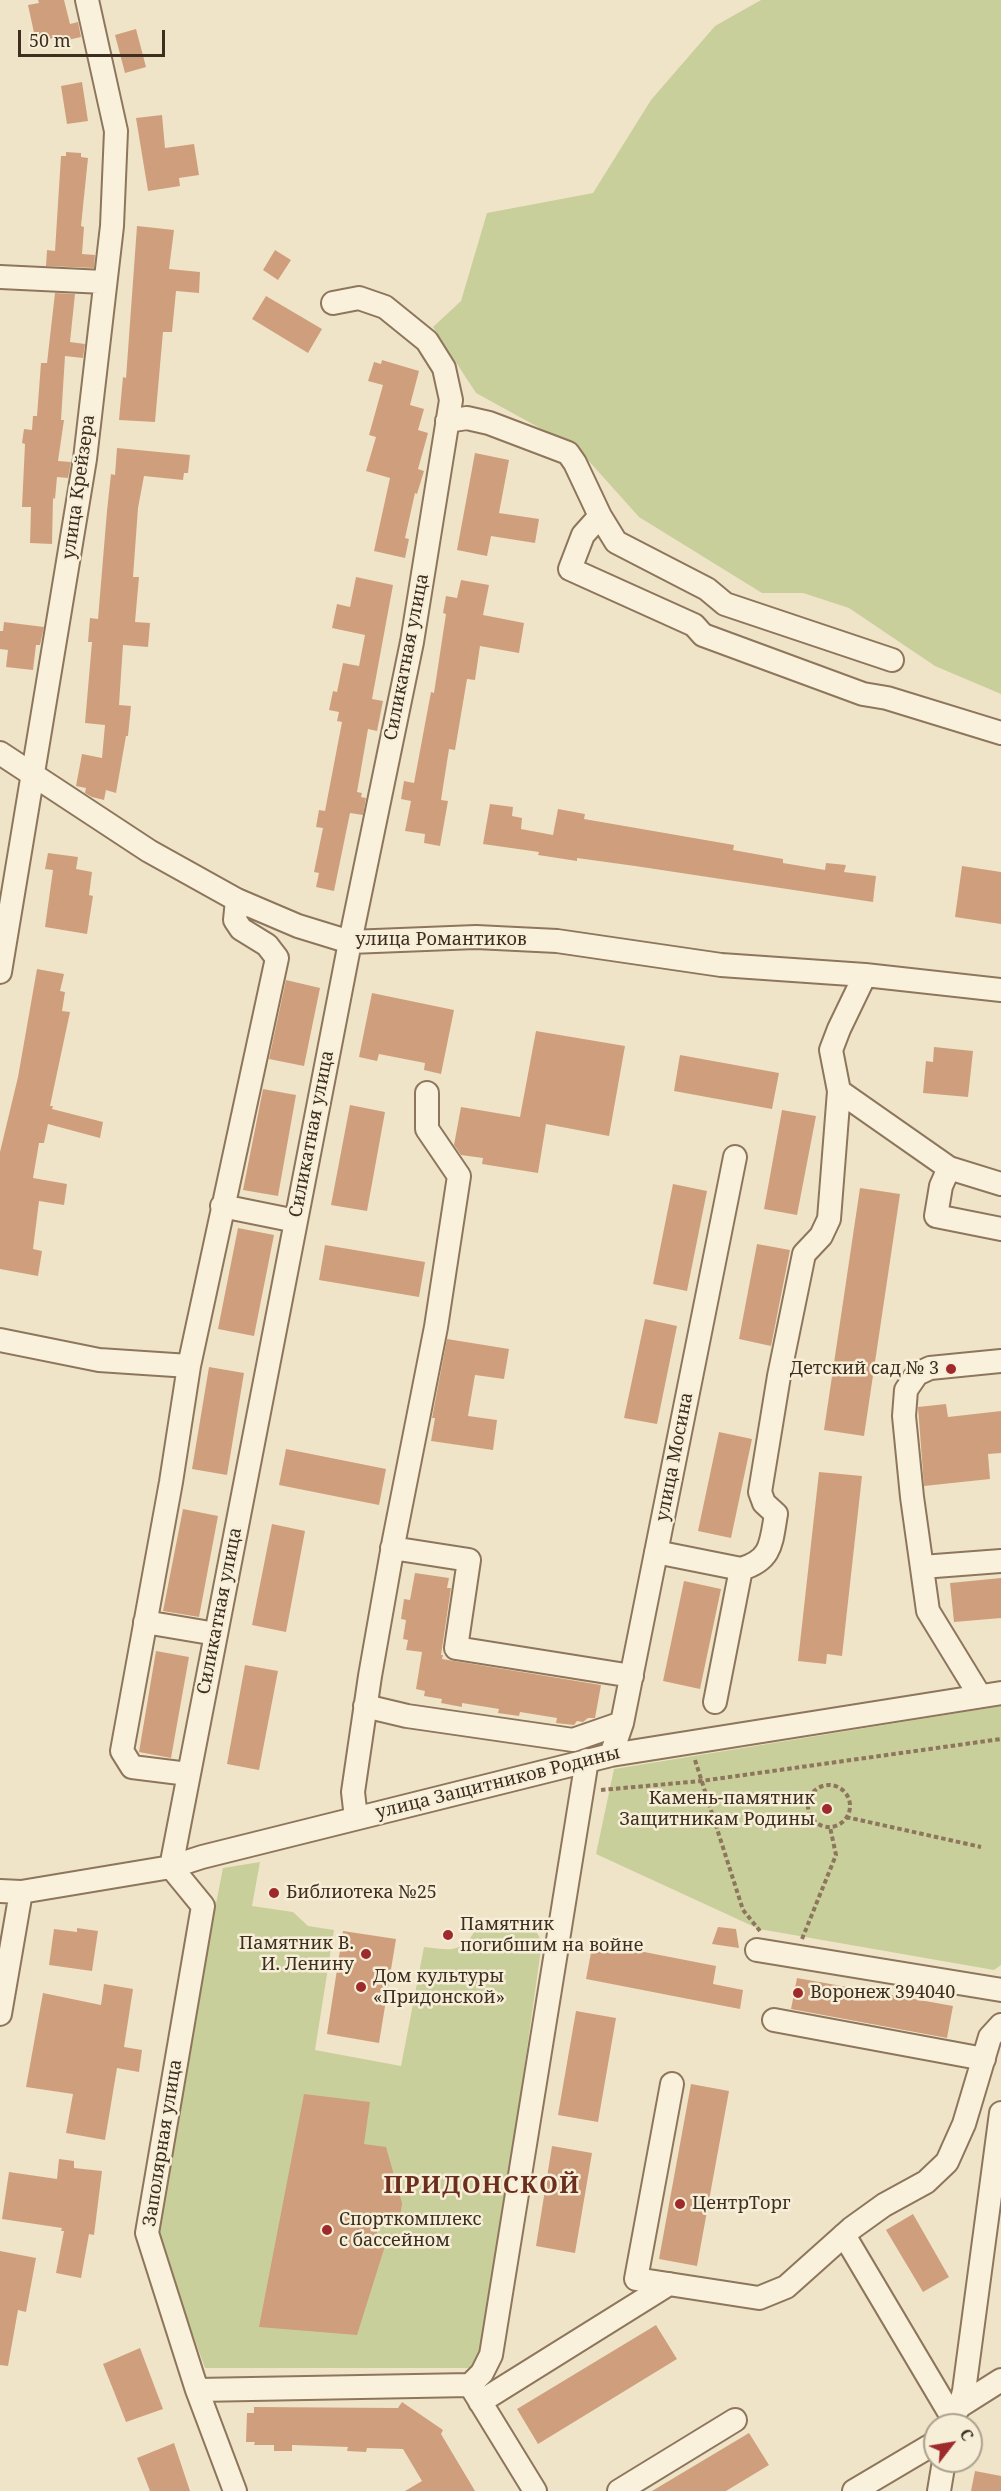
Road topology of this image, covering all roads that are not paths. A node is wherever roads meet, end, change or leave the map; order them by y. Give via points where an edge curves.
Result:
1 (87, 0) edge
2 (0, 277) edge
3 (104, 282) junction
4 (333, 303) dead end
5 (449, 411) junction
6 (600, 516) junction
7 (892, 660) dead end
8 (1001, 733) edge
9 (0, 753) edge
10 (32, 773) junction
11 (237, 900) junction
12 (350, 942) junction
13 (0, 972) edge
14 (865, 975) junction
15 (1001, 990) edge
16 (839, 1091) junction
17 (427, 1093) dead end
18 (735, 1157) dead end
19 (949, 1168) junction
20 (1001, 1184) edge
21 (222, 1206) junction
22 (296, 1221) junction
23 (1001, 1229) edge
24 (0, 1341) edge
25 (1001, 1361) edge
26 (189, 1366) junction
27 (392, 1548) junction
28 (656, 1552) junction
29 (1001, 1561) edge
30 (922, 1567) junction
31 (741, 1569) junction
32 (145, 1622) junction
33 (216, 1634) junction
34 (632, 1676) junction
35 (990, 1694) edge
36 (715, 1702) dead end
37 (365, 1706) junction
38 (622, 1724) junction
39 (611, 1755) junction
40 (587, 1760) junction
41 (189, 1774) junction
42 (356, 1818) junction
43 (171, 1867) junction
44 (11, 1892) edge
45 (777, 1953) road end
46 (1001, 1990) edge
47 (0, 2014) edge
48 (774, 2020) dead end
49 (1001, 2025) edge
50 (984, 2059) junction
51 (672, 2084) dead end
52 (1001, 2113) edge
53 (844, 2235) junction
54 (669, 2284) junction
55 (1001, 2380) edge
56 (197, 2390) junction
57 (475, 2394) junction
58 (952, 2413) edge
59 (955, 2413) edge
60 (958, 2413) edge
61 (735, 2420) dead end
62 (923, 2450) edge
63 (942, 2473) edge
64 (235, 2491) edge
65 (535, 2491) edge
66 (619, 2491) edge
67 (854, 2491) edge
68 (939, 2491) edge

1 - 3 street, улица Крейзера via 117,131 112,226
2 - 3 street
3 - 10 street, улица Крейзера via 85,459
4 - 5 street via 359,298 385,307 428,341 444,368
5 - 6 street via 568,453
5 - 12 street, Силикатная улица via 412,642
6 - 7 street via 616,542 707,589 725,603
6 - 8 street via 583,535 570,568 694,625 703,635 863,694
9 - 10 street, улица Романтиков
10 - 11 street, улица Романтиков via 149,851
10 - 13 street, улица Крейзера
11 - 12 street, улица Романтиков via 298,926
11 - 21 street via 235,920 241,929 267,945 277,958
12 - 14 street, улица Романтиков via 476,937 557,941 721,965
12 - 22 street, Силикатная улица
14 - 15 street, улица Романтиков
14 - 16 street via 831,1050
16 - 19 street
16 - 31 street via 829,1219 821,1236 804,1254 760,1492 764,1503 776,1514 770,1550 755,1565
17 - 27 street via 427,1129 459,1176 436,1327
18 - 28 street, улица Мосина
19 - 20 street
19 - 23 street via 940,1186 936,1216
21 - 22 street
21 - 26 street
22 - 33 street, Силикатная улица
24 - 26 street via 99,1360
25 - 30 street via 930,1368 917,1374 906,1390 904,1416
26 - 32 street
27 - 34 street via 469,1560 456,1648
27 - 37 street
28 - 31 street
28 - 34 street, улица Мосина
29 - 30 street
30 - 35 street via 928,1611
31 - 36 street
32 - 33 street
32 - 41 street via 122,1751 132,1767
33 - 41 street, Силикатная улица
34 - 38 street, улица Мосина
35 - 39 street, улица Защитников Родины
37 - 38 street via 407,1716 573,1740
37 - 42 street via 353,1791
38 - 39 street, улица Мосина
39 - 40 street, улица Защитников Родины
40 - 42 street, улица Защитников Родины
40 - 57 street via 491,2355
41 - 43 street, Силикатная улица
42 - 43 street, улица Защитников Родины
43 - 44 street, улица Защитников Родины
43 - 56 street, Заполярная улица via 203,1906 147,2233
44 - 47 street
45 - 46 street
48 - 50 street
49 - 50 street via 990,2037
50 - 53 street via 964,2124 947,2162 926,2181 884,2205
51 - 54 street via 636,2279
52 - 59 street via 966,2379
53 - 54 street via 786,2287 759,2298
53 - 58 street
54 - 57 street
55 - 60 street
56 - 57 street
56 - 64 street, Заполярная улица
57 - 65 street
61 - 66 street
62 - 67 street
63 - 68 street

